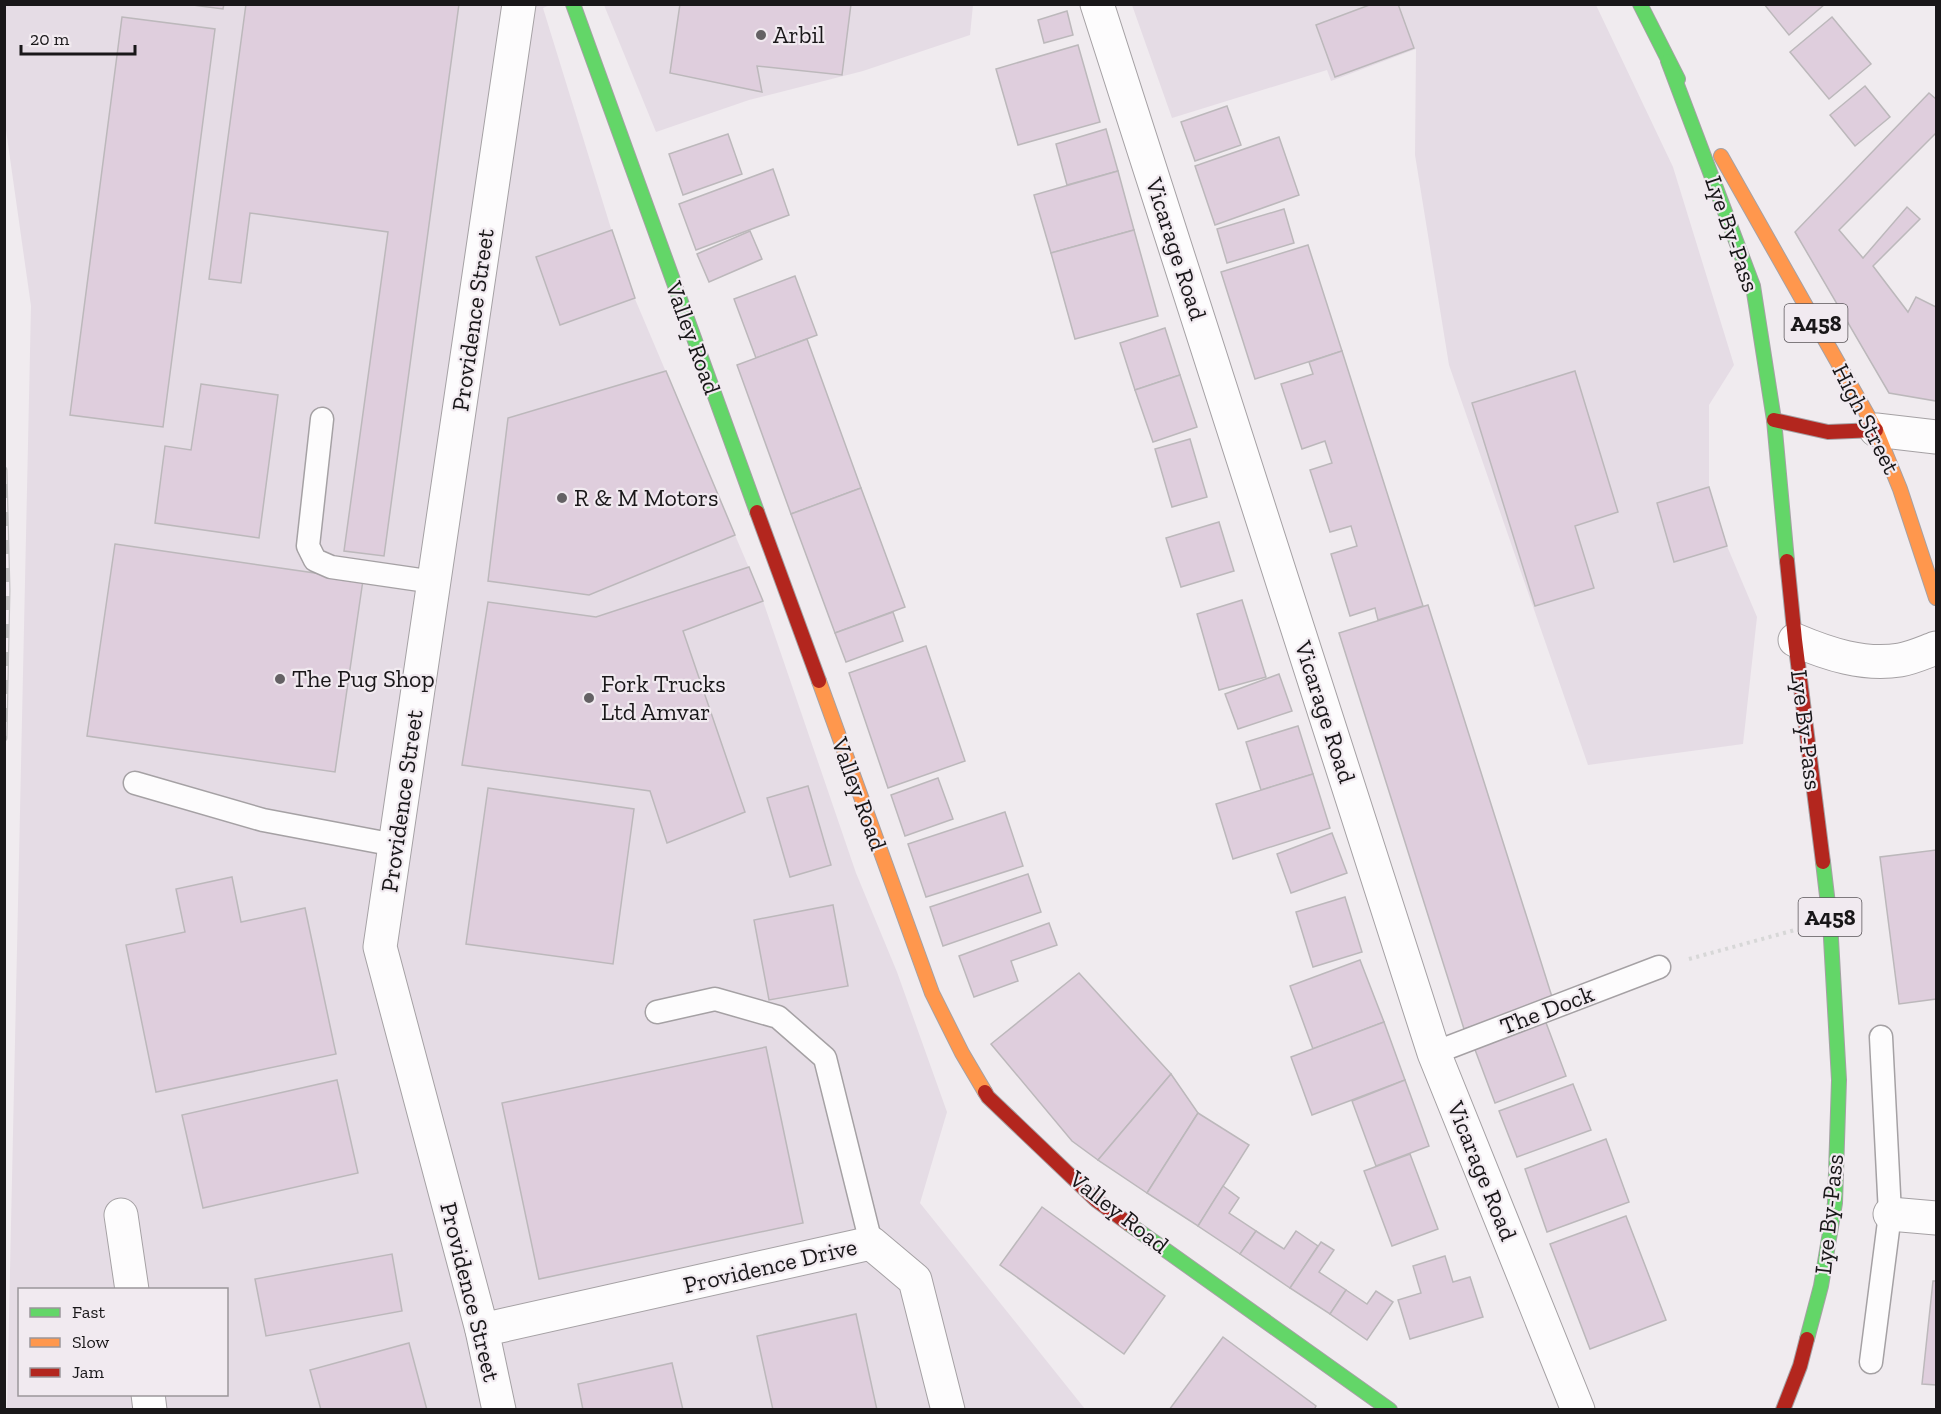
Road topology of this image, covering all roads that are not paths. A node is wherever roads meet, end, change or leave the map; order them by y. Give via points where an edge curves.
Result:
1 (519, 4) edge
2 (573, 4) edge
3 (1098, 4) edge
4 (1640, 4) edge
5 (1668, 61) junction
6 (322, 419) dead end
7 (1774, 420) junction
8 (1876, 430) junction
9 (1936, 437) edge
10 (434, 582) junction
11 (1936, 598) edge
12 (1795, 640) junction
13 (1936, 648) edge
14 (135, 783) dead end
15 (395, 844) junction
16 (1659, 967) road end
17 (657, 1012) dead end
18 (1881, 1037) dead end
19 (1434, 1053) junction
20 (1890, 1214) junction
21 (121, 1215) dead end
22 (1936, 1218) edge
23 (871, 1243) junction
24 (132, 1288) edge
25 (482, 1330) junction
26 (1871, 1362) dead end
27 (499, 1410) edge
28 (948, 1410) edge
29 (1390, 1410) edge
30 (1578, 1410) edge
31 (1783, 1410) edge

1 - 10 street, Providence Street
2 - 29 main road, Valley Road via 932,993 962,1053 988,1097 1096,1200
3 - 19 street, Vicarage Road
4 - 5 main road, A458
5 - 7 main road, Lye By-Pass / A458 via 1753,286
5 - 8 main road, High Street / A458
6 - 10 lane via 308,546 315,560 331,567
7 - 8 main road via 1828,432
7 - 12 main road, Lye By-Pass / A458
8 - 9 street
8 - 11 main road, High Street / A458
10 - 15 street, Providence Street
12 - 13 street via 1837,656 1868,662 1901,660
12 - 31 main road, Lye By-Pass / A458 via 1830,921 1839,1080 1835,1203 1821,1286 1800,1366
14 - 15 lane via 264,820
15 - 25 street, Providence Street via 380,947
16 - 19 lane, The Dock
17 - 23 lane via 715,999 778,1017 825,1058
18 - 20 lane
19 - 30 street, Vicarage Road
20 - 22 street
20 - 26 lane
21 - 24 street
23 - 25 street, Providence Drive
23 - 28 street, Providence Drive via 915,1280
25 - 27 street, Providence Street

